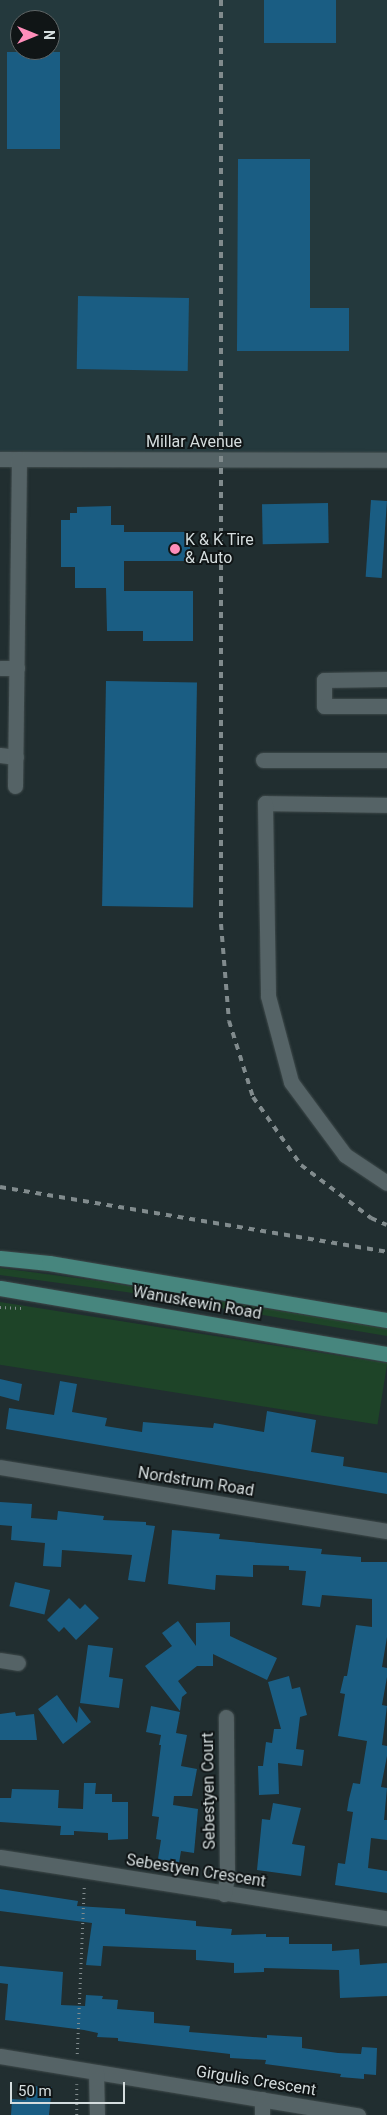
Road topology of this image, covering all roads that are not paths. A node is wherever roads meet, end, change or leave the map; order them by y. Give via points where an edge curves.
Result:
1 (0, 459) edge
2 (19, 459) junction
3 (387, 460) edge
4 (0, 668) edge
5 (17, 668) junction
6 (387, 679) edge
7 (387, 706) edge
8 (0, 756) edge
9 (16, 757) junction
10 (263, 760) dead end
11 (387, 760) edge
12 (15, 786) dead end
13 (387, 805) edge
14 (387, 1183) edge
15 (0, 1258) edge
16 (0, 1288) edge
17 (387, 1320) edge
18 (387, 1354) edge
19 (0, 1467) edge
20 (387, 1531) edge
21 (0, 1660) edge
22 (18, 1663) dead end
23 (226, 1717) dead end
24 (0, 1856) edge
25 (224, 1894) junction
26 (387, 1918) edge
27 (0, 2056) edge
28 (96, 2072) junction
29 (262, 2099) junction
30 (97, 2115) edge
31 (262, 2115) edge
32 (358, 2115) edge

1 - 2 street, Millar Avenue
2 - 3 street, Millar Avenue
2 - 5 street
4 - 5 street
5 - 9 street
6 - 7 street via 324,680 324,706
8 - 9 street
9 - 12 street
10 - 11 street
13 - 14 street via 265,803 268,996 291,1082 345,1156
15 - 17 main road, Wanuskewin Road via 49,1263
16 - 18 main road, Wanuskewin Road
19 - 20 street, Nordstrum Road
21 - 22 street
23 - 25 street, Sebestyen Court via 228,1877
24 - 25 street, Sebestyen Crescent
25 - 26 street, Sebestyen Crescent
27 - 28 street, Girgulis Crescent
28 - 29 street, Girgulis Crescent
28 - 30 street
29 - 31 street
29 - 32 street, Girgulis Crescent

